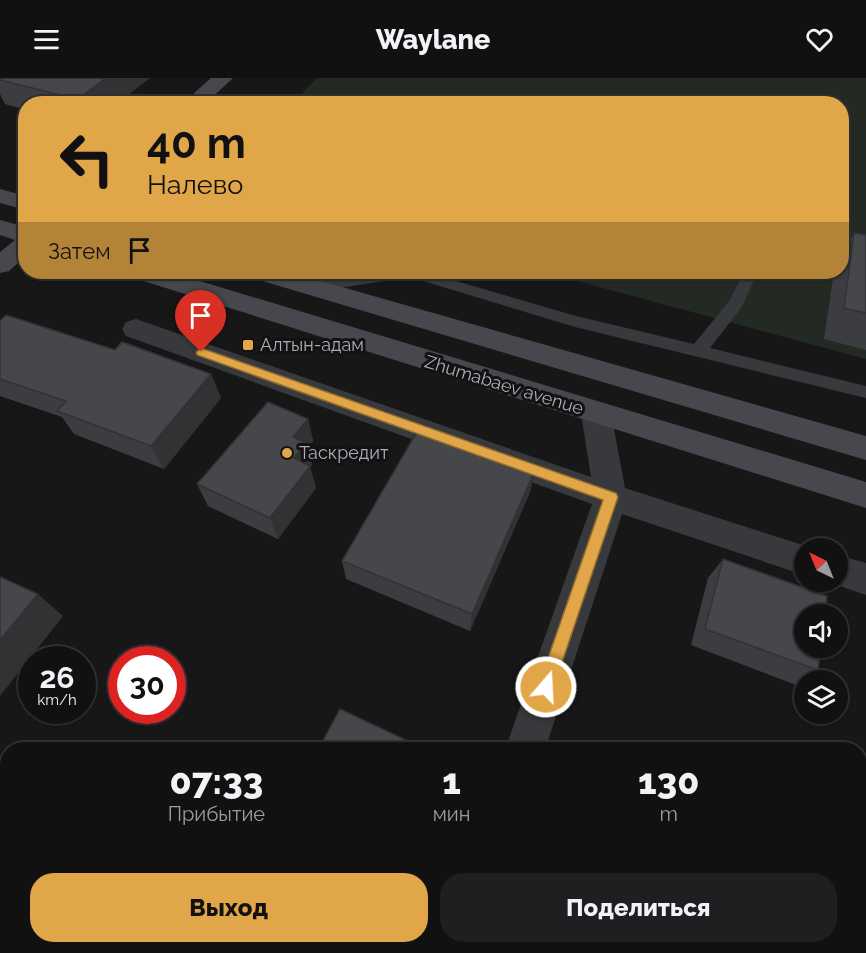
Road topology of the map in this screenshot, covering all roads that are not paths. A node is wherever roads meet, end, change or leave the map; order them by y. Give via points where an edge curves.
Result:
1 (223, 78) edge
2 (202, 96) edge
3 (0, 196) edge
4 (18, 201) edge
5 (0, 227) edge
6 (18, 233) edge
7 (18, 250) edge
8 (0, 265) edge
9 (166, 279) edge
10 (286, 279) edge
11 (366, 279) edge
12 (434, 279) edge
13 (749, 279) edge
14 (314, 287) junction
15 (136, 329) dead end
16 (698, 351) junction
17 (866, 392) edge
18 (597, 413) junction
19 (866, 448) edge
20 (866, 495) edge
21 (611, 497) junction
22 (794, 557) edge
23 (848, 573) edge
24 (866, 579) edge
25 (528, 742) edge

1 - 2 main road
3 - 4 main road
5 - 6 main road
7 - 8 main road
9 - 18 main road, Zhumabaev avenue
10 - 14 main road
11 - 14 lane
12 - 16 lane via 575,321
13 - 16 lane via 726,317
14 - 19 main road
15 - 21 street
16 - 17 lane
18 - 20 main road, Zhumabaev avenue
18 - 21 street
21 - 22 street
21 - 25 street
23 - 24 street

